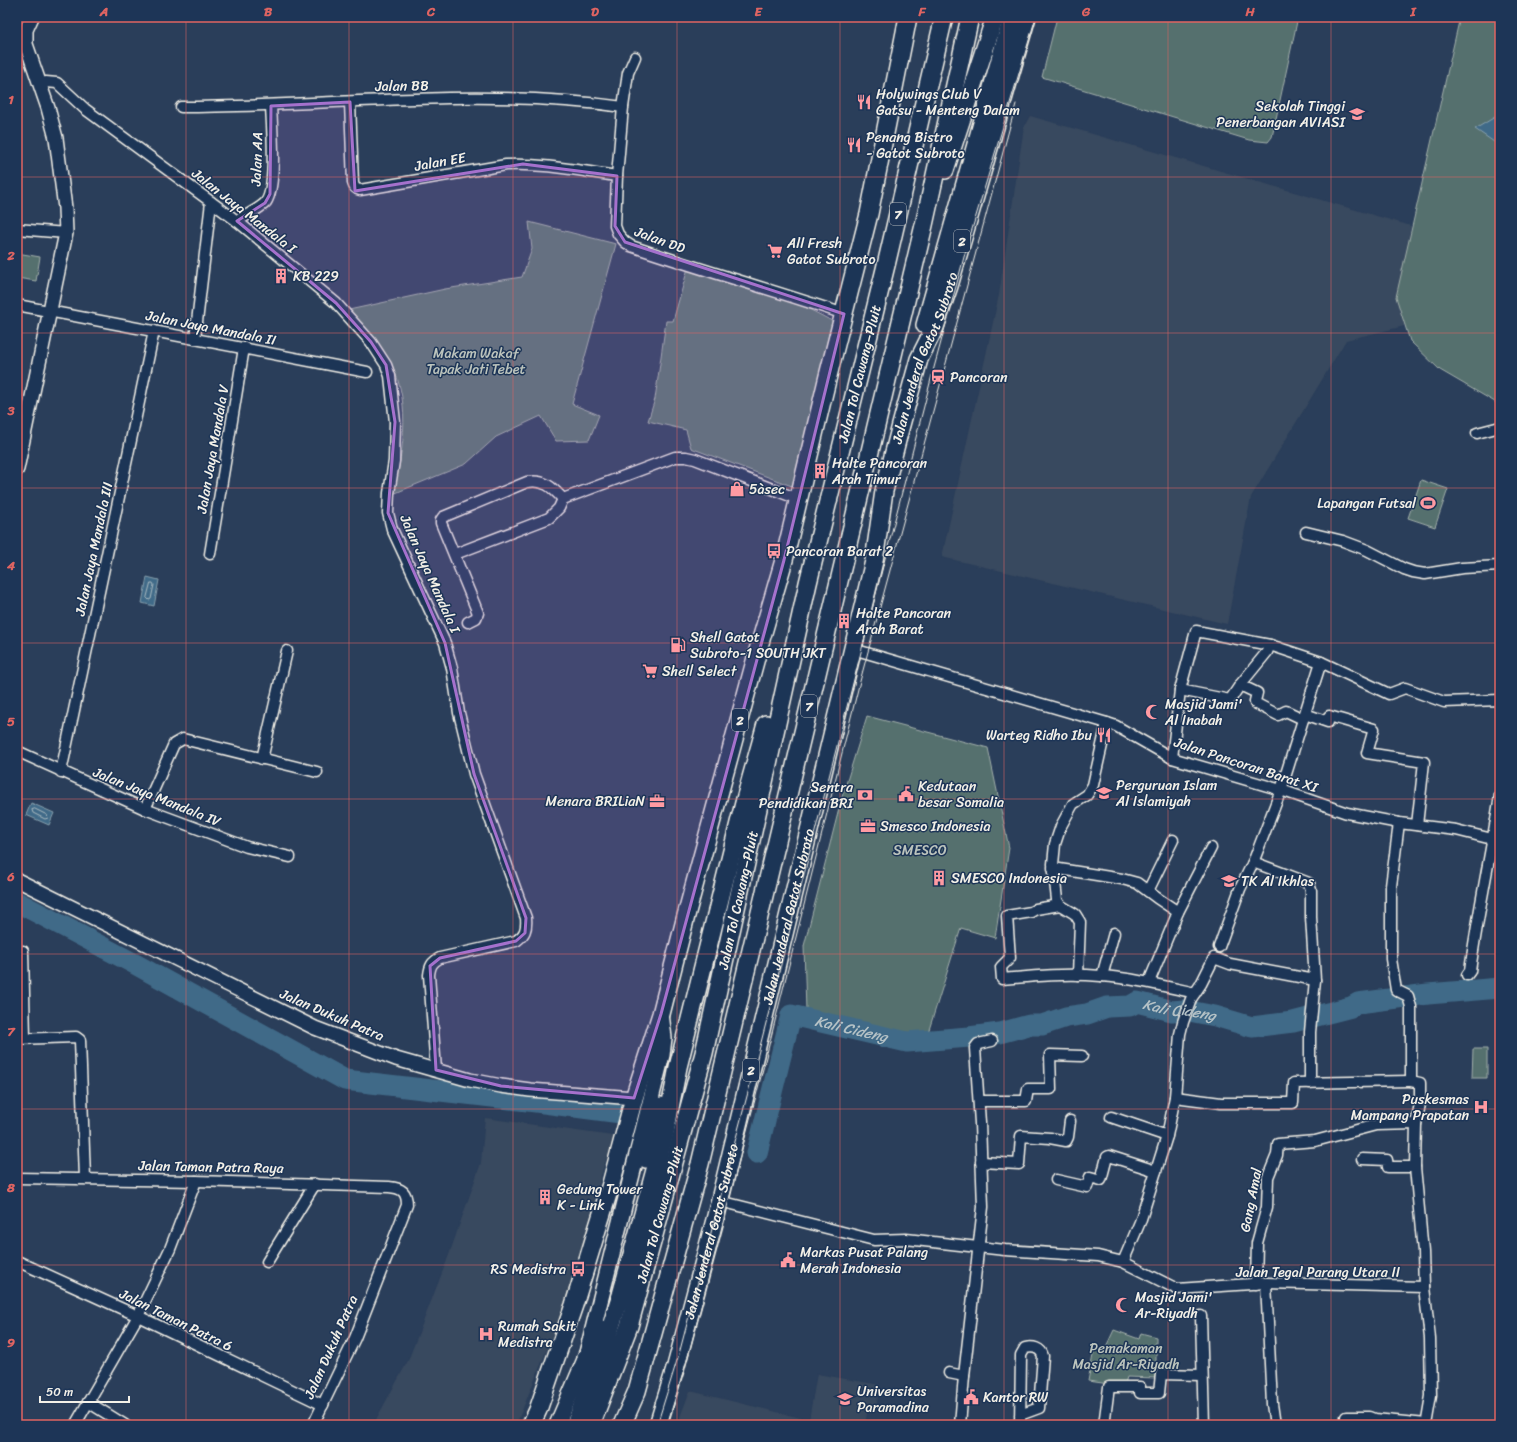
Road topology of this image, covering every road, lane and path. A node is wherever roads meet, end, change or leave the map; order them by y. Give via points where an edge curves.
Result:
1 (32, 17) edge
2 (908, 17) edge
3 (970, 17) edge
4 (995, 17) edge
5 (1012, 17) edge
6 (1027, 17) edge
7 (942, 22) edge
8 (635, 57) dead end
9 (40, 85) junction
10 (350, 102) junction
11 (271, 106) junction
12 (181, 107) dead end
13 (623, 107) junction
14 (617, 176) junction
15 (211, 202) junction
16 (237, 221) junction
17 (924, 225) junction
18 (17, 229) edge
19 (66, 234) junction
20 (17, 305) edge
21 (49, 311) junction
22 (844, 314) junction
23 (154, 331) junction
24 (195, 339) junction
25 (244, 348) junction
26 (919, 358) junction
27 (367, 372) dead end
28 (1500, 427) edge
29 (1477, 432) dead end
30 (17, 469) edge
31 (563, 499) junction
32 (798, 499) junction
33 (1306, 532) dead end
34 (210, 554) dead end
35 (455, 554) junction
36 (1500, 566) edge
37 (808, 583) junction
38 (468, 622) dead end
39 (1270, 645) junction
40 (853, 649) junction
41 (287, 651) dead end
42 (1321, 662) junction
43 (1240, 685) junction
44 (1180, 690) junction
45 (1500, 700) edge
46 (1304, 716) junction
47 (1107, 723) junction
48 (17, 751) edge
49 (1172, 758) junction
50 (262, 759) junction
51 (61, 772) junction
52 (317, 772) dead end
53 (1281, 790) junction
54 (1500, 795) edge
55 (145, 809) junction
56 (1399, 823) junction
57 (1417, 825) junction
58 (1173, 840) dead end
59 (1497, 840) edge
60 (1211, 848) dead end
61 (290, 857) dead end
62 (1253, 862) junction
63 (1053, 868) junction
64 (17, 880) edge
65 (1148, 891) junction
66 (1060, 905) junction
67 (1178, 912) junction
68 (1114, 933) dead end
69 (1219, 947) dead end
70 (23, 951) dead end
71 (1078, 975) junction
72 (1467, 975) dead end
73 (1102, 976) junction
74 (1315, 980) junction
75 (1149, 982) junction
76 (1193, 996) junction
77 (661, 1014) junction
78 (21, 1039) edge
79 (992, 1041) dead end
80 (1082, 1056) dead end
81 (678, 1066) junction
82 (436, 1070) junction
83 (1411, 1081) junction
84 (1310, 1084) junction
85 (634, 1098) junction
86 (1175, 1098) junction
87 (979, 1101) junction
88 (1111, 1117) dead end
89 (1070, 1121) dead end
90 (1416, 1124) junction
91 (1167, 1136) junction
92 (1362, 1159) dead end
93 (981, 1162) junction
94 (1415, 1167) junction
95 (1156, 1171) junction
96 (17, 1178) edge
97 (85, 1178) junction
98 (196, 1180) junction
99 (1056, 1180) dead end
100 (315, 1184) junction
101 (404, 1191) joint
102 (720, 1201) junction
103 (979, 1247) junction
104 (17, 1261) edge
105 (267, 1262) dead end
106 (1123, 1262) junction
107 (1261, 1283) junction
108 (1424, 1287) junction
109 (138, 1316) junction
110 (1201, 1316) dead end
111 (584, 1361) junction
112 (949, 1373) dead end
113 (1202, 1375) junction
114 (964, 1376) junction
115 (636, 1391) junction
116 (88, 1402) junction
117 (323, 1405) junction
118 (1020, 1420) edge
119 (1426, 1424) edge
120 (75, 1425) edge
121 (125, 1425) edge
122 (313, 1425) edge
123 (531, 1425) edge
124 (557, 1425) edge
125 (574, 1425) edge
126 (591, 1425) edge
127 (622, 1425) edge
128 (633, 1425) edge
129 (658, 1425) edge
130 (960, 1425) edge
131 (1104, 1425) edge
132 (1204, 1425) edge
133 (1274, 1425) edge
134 (1346, 1425) edge

1 - 9 street via 26,30 26,44
2 - 22 highway, 2 via 876,178
3 - 17 highway, Jalan Tol Cawang–Pluit / 7
4 - 17 highway via 952,153
5 - 26 highway, 2 via 929,310
6 - 26 highway, Jalan Jenderal Gatot Subroto / 2 via 949,286 935,327
7 - 37 highway, Jalan Tol Cawang–Pluit / 7 via 888,261
8 - 13 street, Jalan DD via 628,73
9 - 15 street, Jalan Jaya Mandala I via 46,82 57,83 85,109
9 - 19 street via 56,138
10 - 11 street, Jalan BB
10 - 13 street, Jalan BB via 465,98 599,103
10 - 14 street, Jalan EE via 353,183 357,190 523,164
11 - 12 street, Jalan BB
11 - 16 street, Jalan AA via 273,144 270,194 265,203
13 - 14 street, Jalan DD
14 - 22 street, Jalan DD via 615,226 618,234 631,246
15 - 16 street, Jalan Jaya Mandala I
15 - 24 street
16 - 82 street, Jalan Jaya Mandala I via 336,303 371,342 386,365 390,376 395,422 389,518 445,643 474,774 526,918 525,933 516,941 440,958 430,966
17 - 115 highway, Jalan Tol Cawang–Pluit / 7 via 700,1164
18 - 19 street
19 - 21 street
20 - 21 street, Jalan Jaya Mandala II
21 - 23 street, Jalan Jaya Mandala II
21 - 30 street
22 - 32 highway, 2
23 - 24 street, Jalan Jaya Mandala II
23 - 51 street, Jalan Jaya Mandala III
24 - 25 street, Jalan Jaya Mandala II
25 - 27 street, Jalan Jaya Mandala II
25 - 34 street, Jalan Jaya Mandala V
26 - 40 highway, Jalan Jenderal Gatot Subroto / 2 via 884,491 874,560
28 - 29 street
31 - 32 street via 675,457 686,457
31 - 35 street via 559,508 549,518
31 - 35 street via 542,482 526,482 443,517 441,523
32 - 77 highway, 2 via 784,560
33 - 36 street via 1368,550 1413,572 1425,574 1462,568
35 - 38 street via 478,613 476,618
37 - 81 highway via 746,796
37 - 126 highway, Jalan Tol Cawang–Pluit / 7 via 704,1053 629,1326
39 - 42 street
39 - 43 street
39 - 44 street via 1196,631
40 - 47 street, Jalan Pancoran Barat XI
40 - 102 highway, Jalan Jenderal Gatot Subroto / 2
41 - 50 street
42 - 45 street via 1389,694 1404,688 1444,702
42 - 46 street
43 - 44 street via 1232,699 1228,700
43 - 46 street via 1257,694 1254,701 1256,703 1278,715 1286,711
44 - 49 street
46 - 53 street
46 - 57 street via 1328,722 1329,716 1374,729 1367,753 1424,762
47 - 49 street, Jalan Pancoran Barat XI
47 - 63 street via 1093,785 1087,795 1073,804 1061,826 1055,844
48 - 51 street, Jalan Jaya Mandala IV
49 - 53 street, Jalan Pancoran Barat XI
50 - 52 street
50 - 55 street via 183,739 178,741 174,744
51 - 55 street, Jalan Jaya Mandala IV
53 - 56 street, Jalan Pancoran Barat XI via 1347,813
53 - 62 street
54 - 59 street
55 - 61 street, Jalan Jaya Mandala IV via 247,847
56 - 57 street, Jalan Pancoran Barat XI
56 - 83 street via 1391,886 1391,959 1396,990 1408,996 1411,1007
57 - 59 street, Jalan Pancoran Barat XI via 1456,830
58 - 65 street
59 - 72 street via 1482,898 1470,971
60 - 67 street
62 - 69 street via 1240,889
62 - 74 street via 1309,883
63 - 65 street via 1122,879 1137,883
63 - 66 street via 1057,900
64 - 82 street, Jalan Dukuh Patra via 315,1028 396,1059
65 - 67 street
66 - 71 street via 1075,914 1080,922
66 - 71 street via 1007,916 1010,958 1001,968 1002,979
67 - 75 street
68 - 73 street
70 - 78 street
71 - 73 street
73 - 75 street
74 - 76 street via 1236,965 1214,958
74 - 84 street via 1310,1032
75 - 76 street
76 - 86 street via 1180,1034
77 - 85 highway, 2
77 - 111 main road via 664,1038 662,1055
78 - 97 street via 76,1037 80,1040
79 - 87 street via 978,1044 975,1048
80 - 87 street via 1050,1055 1051,1089 1028,1089 1026,1101
81 - 111 highway via 656,1119 624,1254 598,1340
81 - 125 highway via 665,1133 621,1295
82 - 85 street, Jalan Dukuh Patra via 501,1086
83 - 84 street
83 - 90 street via 1420,1083 1420,1104
84 - 86 street via 1294,1084 1293,1103 1221,1103
85 - 123 highway, 2 via 574,1305
86 - 91 street
87 - 93 street
88 - 91 street
89 - 93 street via 1066,1141 1021,1136 1019,1164
90 - 94 street
90 - 107 street, Gang Amal via 1376,1125 1315,1142 1278,1144 1277,1155 1268,1177 1266,1207 1257,1243
91 - 95 street
92 - 94 street via 1387,1160 1388,1167
93 - 103 street via 983,1207
94 - 108 street
95 - 99 street via 1109,1156 1101,1180 1090,1177 1087,1187
95 - 106 street via 1140,1222
96 - 97 street, Jalan Taman Patra Raya
97 - 98 street, Jalan Taman Patra Raya
98 - 100 street, Jalan Taman Patra Raya
98 - 109 street via 170,1249
100 - 101 street, Jalan Taman Patra Raya via 389,1187
100 - 105 street
101 - 117 street, Jalan Dukuh Patra via 407,1205 355,1338
102 - 103 street, Jalan Tegal Parang Utara II via 874,1240 906,1239
102 - 129 highway, Jalan Jenderal Gatot Subroto / 2
103 - 106 street, Jalan Tegal Parang Utara II via 1098,1256
103 - 114 street
104 - 109 street, Jalan Taman Patra 6
106 - 107 street, Jalan Tegal Parang Utara II via 1177,1289
107 - 108 street, Jalan Tegal Parang Utara II
107 - 133 street
108 - 119 street via 1430,1338 1431,1396
109 - 116 street
109 - 117 street, Jalan Taman Patra 6
110 - 113 street
111 - 124 main road
112 - 114 street
113 - 131 street via 1161,1374 1159,1393 1140,1393 1140,1387 1109,1387
113 - 132 street
114 - 130 street
115 - 127 highway, Jalan Tol Cawang–Pluit / 7
115 - 128 highway
116 - 120 street
116 - 121 street
117 - 122 street, Jalan Dukuh Patra
118 - 118 street via 1039,1408 1043,1356 1039,1349 1030,1347 1021,1355
119 - 134 street via 1370,1417 1346,1417

